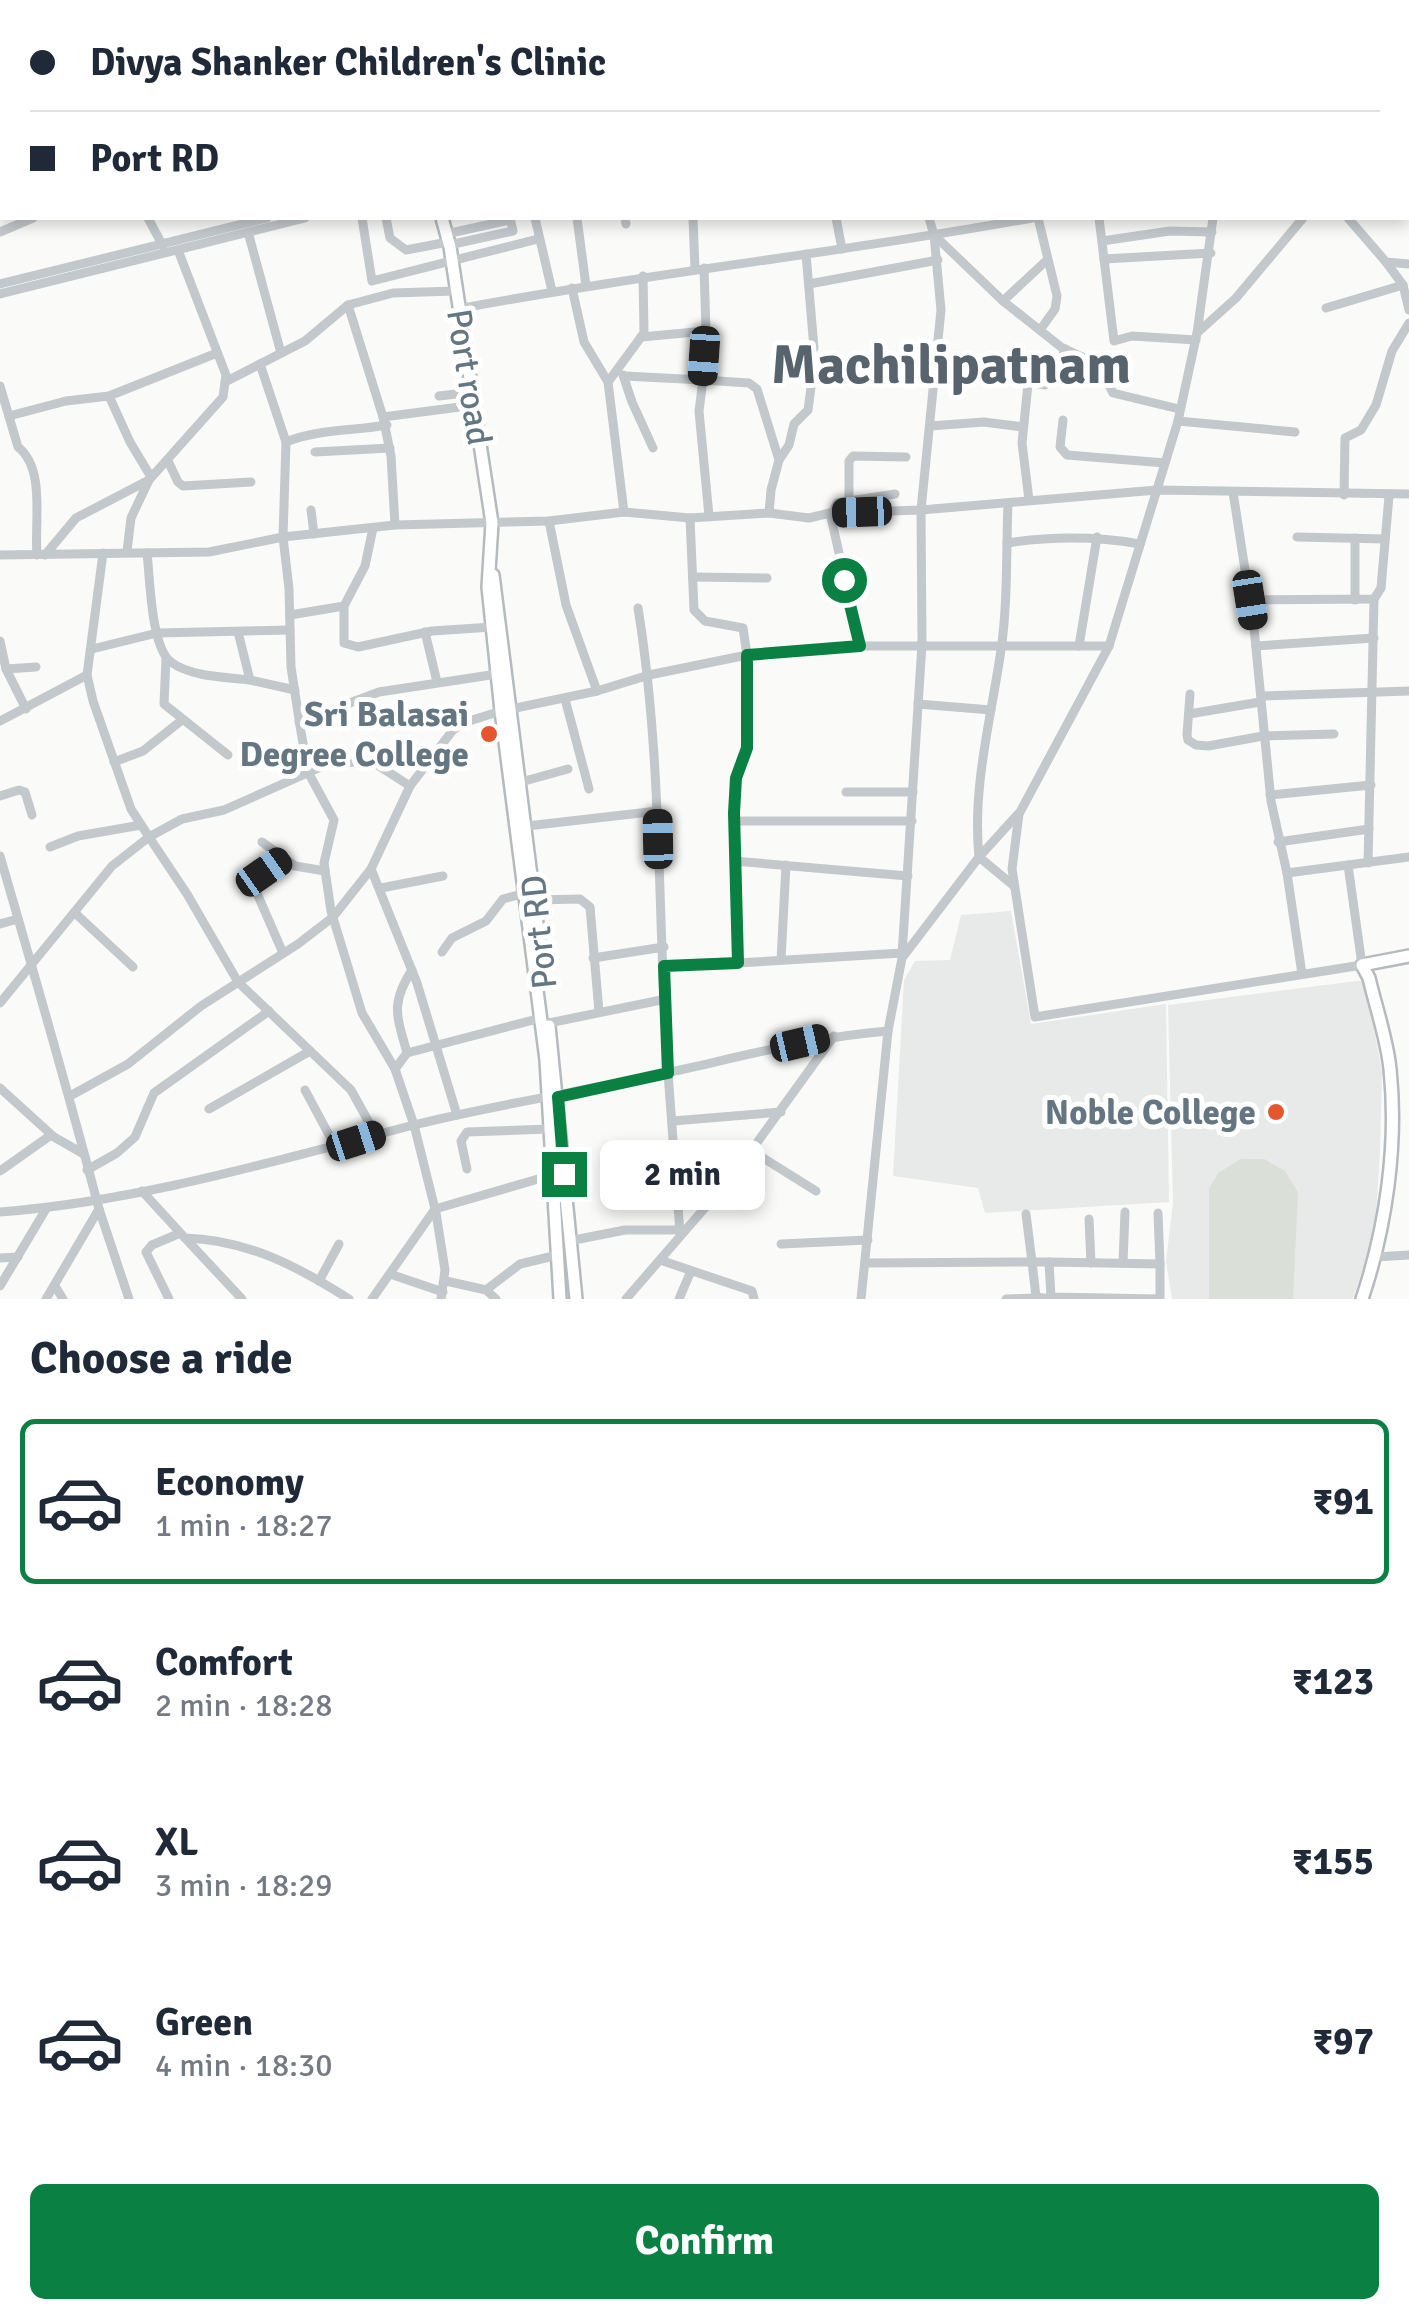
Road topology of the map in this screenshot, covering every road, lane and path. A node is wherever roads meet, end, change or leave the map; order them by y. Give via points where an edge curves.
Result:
1 (28, 220) edge
2 (149, 220) edge
3 (261, 220) edge
4 (297, 220) edge
5 (362, 220) edge
6 (386, 220) edge
7 (445, 220) edge
8 (507, 220) edge
9 (510, 220) edge
10 (578, 220) edge
11 (693, 220) edge
12 (836, 220) edge
13 (930, 220) edge
14 (1032, 220) edge
15 (1099, 220) edge
16 (1213, 220) edge
17 (1301, 220) edge
18 (1350, 220) edge
19 (1366, 220) edge
20 (535, 222) edge
21 (982, 222) edge
22 (1358, 227) junction
23 (513, 231) junction
24 (0, 232) edge
25 (248, 232) junction
26 (1212, 232) junction
27 (934, 235) junction
28 (448, 238) junction
29 (538, 239) junction
30 (1102, 241) junction
31 (169, 249) junction
32 (842, 249) junction
33 (1210, 253) junction
34 (806, 254) junction
35 (1104, 258) junction
36 (938, 260) junction
37 (1047, 260) junction
38 (452, 262) junction
39 (1386, 262) junction
40 (1409, 264) edge
41 (699, 268) junction
42 (643, 276) junction
43 (0, 284) edge
44 (809, 284) junction
45 (1403, 285) junction
46 (586, 286) junction
47 (572, 288) junction
48 (455, 291) junction
49 (552, 292) junction
50 (0, 294) edge
51 (1003, 302) junction
52 (348, 305) junction
53 (1326, 308) dead end
54 (458, 309) junction
55 (1409, 310) edge
56 (1409, 323) edge
57 (1040, 330) junction
58 (706, 332) junction
59 (1197, 336) junction
60 (641, 337) junction
61 (814, 348) dead end
62 (1065, 349) junction
63 (281, 352) junction
64 (218, 353) junction
65 (260, 364) junction
66 (971, 371) dead end
67 (622, 372) junction
68 (836, 373) dead end
69 (702, 380) junction
70 (225, 382) junction
71 (608, 382) junction
72 (1028, 384) junction
73 (0, 386) edge
74 (109, 396) junction
75 (439, 396) dead end
76 (474, 398) junction
77 (1179, 409) junction
78 (9, 416) junction
79 (1062, 420) dead end
80 (385, 421) junction
81 (1178, 421) junction
82 (930, 426) junction
83 (1023, 427) junction
84 (1295, 432) dead end
85 (286, 442) junction
86 (390, 448) junction
87 (653, 448) dead end
88 (315, 452) dead end
89 (906, 457) dead end
90 (779, 460) junction
91 (168, 461) junction
92 (1165, 463) junction
93 (150, 478) junction
94 (251, 482) dead end
95 (1157, 490) junction
96 (1233, 492) junction
97 (895, 494) dead end
98 (1409, 494) edge
99 (1344, 495) junction
100 (1389, 496) junction
101 (1029, 500) junction
102 (849, 501) junction
103 (1008, 502) junction
104 (311, 510) dead end
105 (920, 510) junction
106 (624, 512) junction
107 (831, 513) junction
108 (769, 514) junction
109 (709, 516) junction
110 (690, 518) junction
111 (549, 521) junction
112 (492, 523) junction
113 (395, 525) junction
114 (373, 528) junction
115 (314, 534) junction
116 (282, 537) junction
117 (1097, 538) junction
118 (1297, 538) dead end
119 (1354, 538) junction
120 (1385, 539) junction
121 (1007, 542) junction
122 (1140, 544) junction
123 (127, 551) junction
124 (147, 553) junction
125 (103, 554) junction
126 (0, 555) edge
127 (41, 555) junction
128 (492, 566) junction
129 (693, 577) junction
130 (767, 578) dead end
131 (1250, 600) junction
132 (1355, 600) junction
133 (1374, 600) junction
134 (344, 606) junction
135 (638, 608) dead end
136 (290, 615) junction
137 (492, 627) junction
138 (290, 630) junction
139 (238, 632) junction
140 (425, 632) junction
141 (157, 633) junction
142 (1374, 638) junction
143 (0, 641) edge
144 (922, 644) junction
145 (1002, 644) junction
146 (860, 646) junction
147 (1078, 646) junction
148 (1109, 646) junction
149 (1256, 646) junction
150 (92, 650) junction
151 (747, 655) junction
152 (166, 658) junction
153 (36, 667) dead end
154 (6, 669) junction
155 (497, 674) junction
156 (87, 675) junction
157 (649, 675) junction
158 (250, 680) junction
159 (437, 682) junction
160 (294, 690) junction
161 (597, 690) junction
162 (1409, 690) edge
163 (1371, 692) junction
164 (1190, 694) dead end
165 (565, 699) junction
166 (1261, 699) junction
167 (918, 704) junction
168 (26, 710) junction
169 (506, 710) junction
170 (991, 710) junction
171 (1189, 714) junction
172 (182, 720) junction
173 (0, 721) edge
174 (299, 722) junction
175 (1334, 734) dead end
176 (1264, 736) junction
177 (228, 756) dead end
178 (114, 762) junction
179 (568, 769) dead end
180 (308, 772) junction
181 (521, 782) junction
182 (1372, 785) junction
183 (410, 786) junction
184 (589, 788) dead end
185 (846, 792) dead end
186 (914, 792) junction
187 (1270, 795) junction
188 (0, 796) edge
189 (658, 812) junction
190 (1019, 814) junction
191 (32, 815) dead end
192 (734, 821) junction
193 (912, 822) junction
194 (141, 825) junction
195 (527, 826) junction
196 (1369, 828) junction
197 (148, 837) junction
198 (262, 842) dead end
199 (1278, 842) junction
200 (50, 847) dead end
201 (0, 857) edge
202 (979, 857) junction
203 (1409, 857) edge
204 (284, 858) junction
205 (734, 861) junction
206 (1368, 863) junction
207 (1348, 865) junction
208 (786, 866) junction
209 (371, 869) junction
210 (325, 871) junction
211 (1287, 873) junction
212 (443, 876) dead end
213 (908, 876) junction
214 (1015, 887) junction
215 (381, 888) junction
216 (531, 897) junction
217 (75, 912) junction
218 (333, 916) junction
219 (18, 919) junction
220 (0, 924) edge
221 (664, 947) junction
222 (442, 952) dead end
223 (284, 953) junction
224 (902, 956) junction
225 (1409, 956) edge
226 (593, 958) junction
227 (781, 960) junction
228 (738, 963) junction
229 (1362, 965) junction
230 (32, 966) junction
231 (664, 966) junction
232 (134, 967) dead end
233 (412, 970) junction
234 (1302, 974) junction
235 (238, 982) junction
236 (666, 999) junction
237 (0, 1003) edge
238 (268, 1011) junction
239 (599, 1012) junction
240 (545, 1021) junction
241 (888, 1031) junction
242 (834, 1036) junction
243 (435, 1045) junction
244 (310, 1051) junction
245 (407, 1053) junction
246 (395, 1069) junction
247 (668, 1073) junction
248 (0, 1088) edge
249 (305, 1090) dead end
250 (70, 1096) junction
251 (553, 1098) junction
252 (208, 1109) dead end
253 (781, 1112) junction
254 (456, 1114) junction
255 (673, 1122) junction
256 (414, 1125) junction
257 (549, 1129) junction
258 (51, 1135) junction
259 (376, 1135) junction
260 (336, 1148) junction
261 (752, 1151) junction
262 (82, 1152) junction
263 (467, 1169) dead end
264 (87, 1170) junction
265 (0, 1172) edge
266 (552, 1175) junction
267 (142, 1191) junction
268 (816, 1191) dead end
269 (98, 1206) junction
270 (46, 1208) junction
271 (435, 1209) junction
272 (0, 1212) edge
273 (1125, 1212) dead end
274 (1158, 1213) dead end
275 (1026, 1214) dead end
276 (1089, 1219) dead end
277 (680, 1231) junction
278 (182, 1236) junction
279 (868, 1240) junction
280 (569, 1241) junction
281 (339, 1244) dead end
282 (781, 1244) dead end
283 (558, 1255) junction
284 (1409, 1256) edge
285 (18, 1257) junction
286 (0, 1258) edge
287 (1376, 1258) junction
288 (660, 1260) junction
289 (1032, 1262) junction
290 (1050, 1262) junction
291 (866, 1263) junction
292 (1091, 1263) junction
293 (1123, 1263) junction
294 (1160, 1264) junction
295 (691, 1271) junction
296 (390, 1274) junction
297 (319, 1281) junction
298 (0, 1286) edge
299 (54, 1286) junction
300 (232, 1290) junction
301 (486, 1290) junction
302 (443, 1291) edge
303 (556, 1297) edge
304 (346, 1298) edge
305 (1036, 1298) edge
306 (1051, 1298) edge
307 (1084, 1298) edge
308 (46, 1299) edge
309 (63, 1299) edge
310 (128, 1299) edge
311 (169, 1299) edge
312 (224, 1299) edge
313 (242, 1299) edge
314 (372, 1299) edge
315 (496, 1299) edge
316 (576, 1299) edge
317 (626, 1299) edge
318 (679, 1299) edge
319 (754, 1299) edge
320 (860, 1299) edge
321 (1006, 1299) edge
322 (1160, 1299) edge
323 (1362, 1299) edge

1 - 24 street
2 - 31 street
3 - 31 street
4 - 25 street
5 - 38 street via 372,280
6 - 28 street via 390,238 406,250
7 - 28 main road, Port road
8 - 28 street
9 - 23 street
10 - 46 street
11 - 41 street
12 - 32 street
13 - 27 street
14 - 37 street
15 - 30 street
16 - 26 street
17 - 59 street
18 - 22 street
19 - 22 street
20 - 23 street
20 - 29 street
21 - 27 street
22 - 39 street
23 - 28 street
25 - 31 street
25 - 63 street
26 - 30 street
26 - 33 street
27 - 32 street
27 - 36 street
27 - 51 street
28 - 38 main road, Port road
29 - 38 street
29 - 49 street
30 - 35 street
31 - 43 street
31 - 50 street
31 - 64 street
32 - 34 street
33 - 35 street
33 - 59 street
34 - 41 street
34 - 44 street
35 - 59 street via 1114,341
36 - 44 street
36 - 82 street via 941,310
37 - 51 street
37 - 57 street via 1057,302
38 - 48 main road, Port road
39 - 40 street
39 - 45 street
41 - 42 street
41 - 58 street
42 - 46 street
42 - 60 street
44 - 61 street
45 - 53 street
45 - 55 street
46 - 47 street
47 - 49 street
47 - 71 street via 584,342
48 - 52 street via 393,293
48 - 54 main road, Port road
49 - 54 street
51 - 57 street
52 - 63 street via 305,342
52 - 80 street
54 - 76 main road, Port road
56 - 99 street via 1392,351 1376,405 1361,430 1346,438
57 - 62 street
58 - 60 street
58 - 69 street
59 - 77 street
60 - 67 street
62 - 72 street via 1051,382
62 - 77 street via 1099,365 1113,394
63 - 65 street
64 - 70 street
64 - 74 street
65 - 70 street
65 - 85 street
66 - 72 street
67 - 69 street
67 - 71 street
67 - 87 street
68 - 90 street via 812,380 808,410 794,424
69 - 90 street via 754,385
69 - 109 street
70 - 91 street via 223,397
71 - 106 street
72 - 83 street
73 - 78 street
74 - 78 street
74 - 93 street
75 - 76 street
76 - 80 street
76 - 112 main road, Port road
77 - 81 street
78 - 127 street via 39,497 34,527
79 - 92 street via 1060,448 1067,456
80 - 85 street
80 - 86 street
81 - 84 street
81 - 92 street
82 - 83 street
82 - 105 street
83 - 101 street
85 - 116 street
86 - 88 street
86 - 113 street
89 - 102 street via 853,456
90 - 108 street
91 - 93 street
91 - 94 street via 183,486
92 - 95 street
93 - 123 street via 132,518
93 - 127 street via 76,518
95 - 96 street
95 - 101 street
95 - 122 street
96 - 99 street
96 - 131 street
97 - 102 street
98 - 100 street
99 - 100 street
100 - 120 street
101 - 103 street
102 - 107 street
103 - 105 street
103 - 121 street
104 - 115 street
105 - 107 street
105 - 144 street
106 - 110 street
106 - 111 street
107 - 108 street
107 - 146 street
108 - 109 street
109 - 110 street
110 - 129 street
111 - 112 street
111 - 161 street via 566,605
112 - 113 street
112 - 128 main road, Port road
113 - 114 street
114 - 115 street
114 - 134 street via 365,566
115 - 116 street
116 - 124 street via 209,552
116 - 136 street
117 - 121 street
117 - 122 street
117 - 147 street
118 - 119 street
119 - 120 street
119 - 132 street
120 - 133 street
121 - 145 street
122 - 148 street
123 - 124 street
123 - 125 street
124 - 141 street
125 - 127 street
125 - 150 street
126 - 127 street
128 - 137 main road
128 - 169 main road, Port RD
129 - 130 street
129 - 151 street via 698,616 743,628
131 - 132 street
131 - 149 street
132 - 133 street
133 - 142 street
134 - 136 street
134 - 140 street via 342,638 349,646
135 - 157 street
136 - 138 street
137 - 140 street
137 - 155 main road
138 - 139 street
138 - 160 street
139 - 141 street
139 - 158 street
140 - 159 street
141 - 150 street
141 - 152 street
142 - 149 street
142 - 163 street
143 - 154 street
144 - 145 street
144 - 146 street
144 - 167 street
145 - 147 street
145 - 170 street
146 - 151 street
147 - 148 street
148 - 190 street
149 - 166 street
150 - 156 street
151 - 157 street
151 - 192 street via 747,748 736,778
152 - 158 street via 183,668
152 - 172 street via 164,704
153 - 154 street
154 - 168 street
155 - 159 street
155 - 169 main road
156 - 168 street
156 - 178 street
157 - 161 street
157 - 189 street
158 - 160 street
159 - 174 street via 379,692
160 - 174 street
161 - 165 street
162 - 163 street
163 - 166 street
163 - 182 street
164 - 171 street
165 - 169 street
165 - 184 street
166 - 171 street
166 - 176 street
167 - 170 street
167 - 186 street
168 - 173 street
169 - 181 main road, Port RD
169 - 183 street via 453,730
169 - 216 main road
170 - 202 street via 978,795
171 - 176 street via 1188,740 1196,745
172 - 177 street
172 - 178 street via 144,751
174 - 180 street
175 - 176 street
176 - 187 street
178 - 194 street
179 - 181 street
180 - 183 street via 364,758
180 - 197 street
180 - 210 street via 334,820
181 - 195 main road, Port RD
182 - 187 street
182 - 196 street
183 - 209 street
185 - 186 street
186 - 193 street
187 - 199 street
188 - 191 street via 26,792
189 - 195 street
189 - 221 street
190 - 202 street
190 - 214 street
192 - 193 street
192 - 205 street
193 - 213 street
194 - 197 street
194 - 200 street
195 - 216 main road, Port RD
196 - 199 street
196 - 206 street
197 - 217 street via 112,866
197 - 235 street
198 - 204 street
199 - 211 street
201 - 219 street
202 - 214 street
202 - 224 street
203 - 206 street
204 - 210 street
204 - 223 street via 260,877 256,891
205 - 208 street
205 - 228 street
206 - 207 street
207 - 211 street
207 - 229 street
208 - 213 street
208 - 227 street
209 - 215 street
209 - 218 street
210 - 218 street
211 - 234 street
212 - 215 street
213 - 224 street
214 - 234 street via 1035,1017
215 - 233 street
216 - 222 street via 503,899 486,921 452,938
216 - 226 street via 588,903
216 - 240 main road, Port RD
217 - 230 street
217 - 232 street
218 - 223 street
218 - 246 street via 362,1013
219 - 220 street
219 - 230 street
221 - 226 street
221 - 231 street
223 - 235 street
224 - 227 street
224 - 241 street
225 - 229 main road
226 - 239 street
227 - 228 street
228 - 231 street
229 - 234 street
229 - 287 main road via 1390,1066 1390,1150
230 - 237 street
230 - 250 street
231 - 236 street
233 - 243 street
233 - 245 street via 395,1007
235 - 238 street
235 - 250 street via 128,1064
236 - 239 street
236 - 247 street
238 - 244 street
238 - 264 street via 154,1093 135,1137
239 - 240 street
240 - 243 street
240 - 251 main road, Port RD
241 - 242 street
241 - 279 street
242 - 247 street
242 - 253 street
243 - 245 street
243 - 254 street
244 - 252 street
244 - 259 street via 351,1090
245 - 246 street
246 - 256 street
247 - 251 street
247 - 255 street
248 - 258 street
249 - 260 street
250 - 262 street
251 - 254 street
251 - 257 main road
251 - 280 main road, Port RD
253 - 255 street
253 - 261 street
254 - 256 street
255 - 277 street
256 - 259 street
256 - 271 street
257 - 263 street via 467,1132
257 - 266 main road
258 - 262 street
258 - 265 street
259 - 260 street
260 - 267 street
261 - 268 street
261 - 277 street
262 - 264 street
264 - 269 street
266 - 271 street
266 - 283 main road
267 - 269 street
267 - 278 street
269 - 270 street
269 - 299 street
269 - 310 street
270 - 272 street
270 - 285 street
271 - 296 street
271 - 302 street
273 - 293 street
274 - 294 street
275 - 289 street
276 - 292 street
277 - 280 street via 625,1230
277 - 288 street
278 - 297 street via 244,1246
278 - 300 street
278 - 311 street via 146,1252
279 - 282 street
279 - 291 street
280 - 316 main road, Port RD
281 - 297 street
283 - 301 street via 520,1264
283 - 303 main road
284 - 287 street
285 - 286 street
285 - 298 street
287 - 323 main road
288 - 295 street
288 - 317 street
289 - 290 street
289 - 291 street
289 - 305 street
290 - 292 street
290 - 306 street
291 - 320 street
292 - 293 street
293 - 294 street
294 - 322 street
295 - 318 street
295 - 319 street via 752,1291
296 - 302 street
296 - 314 street
297 - 304 street
299 - 308 street
299 - 309 street
300 - 312 street
300 - 313 street
301 - 302 street
301 - 315 street
305 - 306 street
305 - 321 street
306 - 307 street
307 - 322 street

